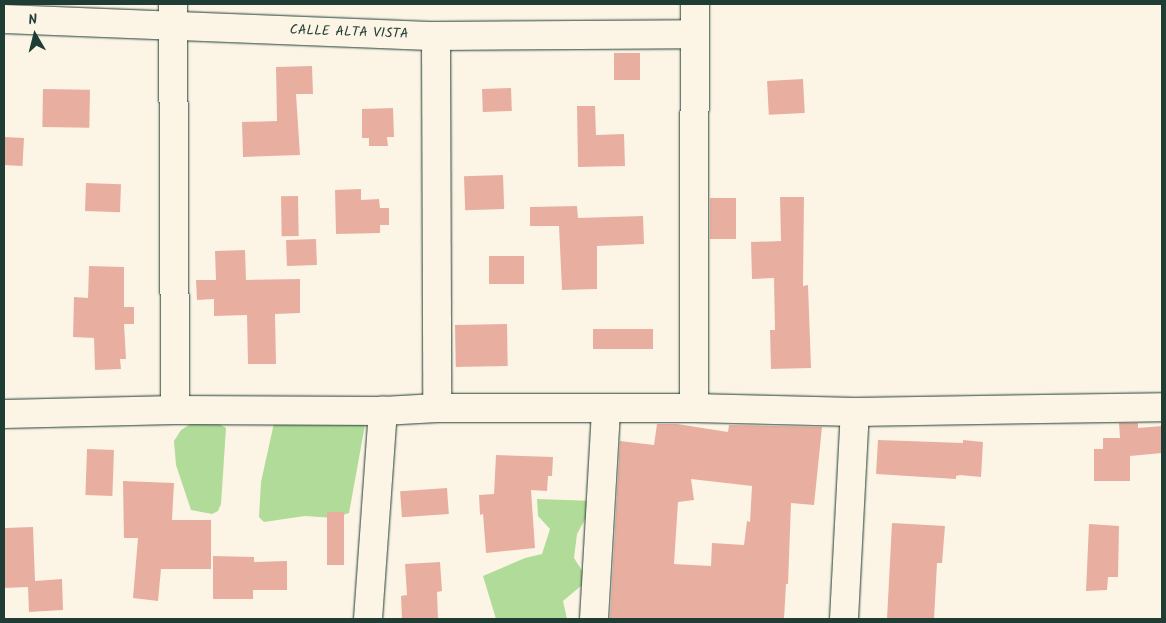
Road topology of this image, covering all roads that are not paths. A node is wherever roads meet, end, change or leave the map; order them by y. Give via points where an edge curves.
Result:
1 (695, 4) edge
2 (173, 14) edge
3 (4, 19) edge
4 (694, 34) junction
5 (436, 36) junction
6 (1162, 406) edge
7 (437, 408) junction
8 (694, 408) junction
9 (606, 409) junction
10 (175, 410) junction
11 (383, 412) junction
12 (855, 412) junction
13 (4, 414) edge
14 (368, 619) edge
15 (594, 619) edge
16 (844, 619) edge

1 - 4 street
2 - 3 street, CALLE ALTA VISTA
2 - 5 street, CALLE ALTA VISTA
2 - 10 street
4 - 5 street, CALLE ALTA VISTA
4 - 8 street
5 - 7 street
6 - 12 street
7 - 9 street
7 - 11 street
8 - 9 street
8 - 12 street
9 - 15 street
10 - 11 street
10 - 13 street
11 - 14 street
12 - 16 street

